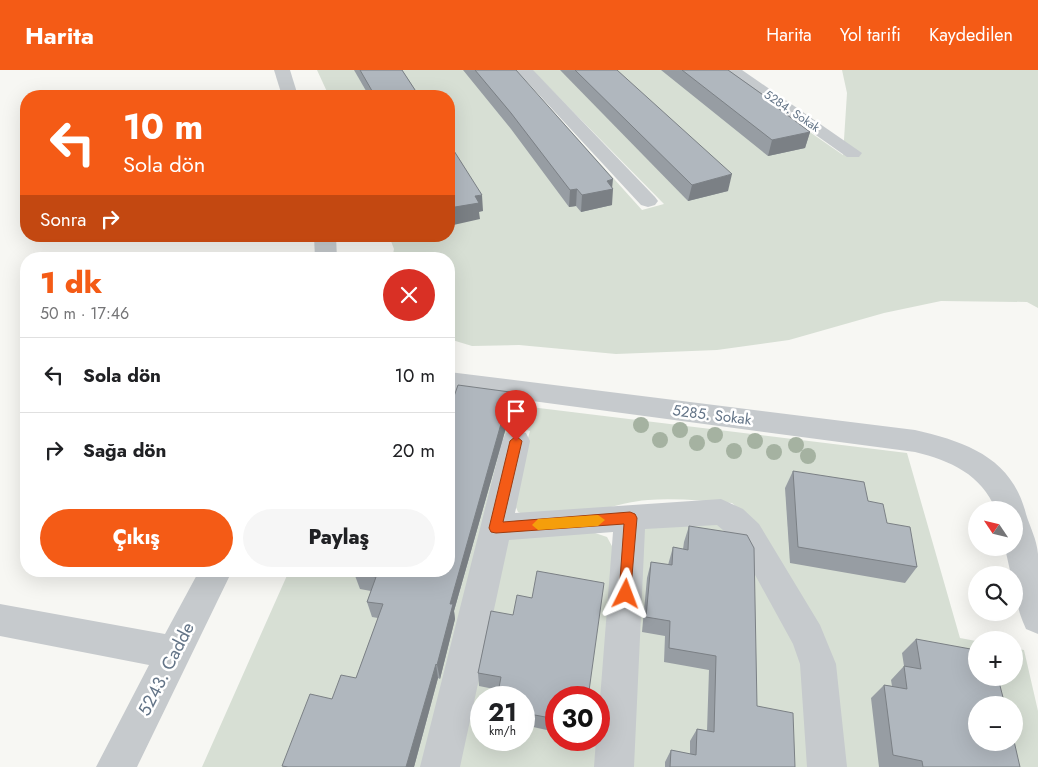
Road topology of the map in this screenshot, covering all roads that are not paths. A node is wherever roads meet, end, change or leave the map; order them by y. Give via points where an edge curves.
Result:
1 (282, 70) edge
2 (524, 70) edge
3 (732, 70) edge
4 (288, 90) edge
5 (853, 153) dead end
6 (648, 201) dead end
7 (455, 383) edge
8 (516, 441) dead end
9 (1006, 501) edge
10 (630, 518) junction
11 (496, 528) junction
12 (1023, 556) edge
13 (213, 577) edge
14 (1038, 618) edge
15 (0, 620) edge
16 (174, 653) junction
17 (116, 767) edge
18 (440, 767) edge
19 (614, 767) edge
20 (827, 767) edge

1 - 4 street
2 - 6 street
3 - 5 street, 5284. Sokak
7 - 9 street, 5285. Sokak via 915,441 942,447 972,461 998,484
8 - 11 street
10 - 11 street
10 - 19 street
10 - 20 street via 721,512 748,533 808,637 818,664
11 - 18 street
12 - 14 street
13 - 16 street, 5243. Cadde
15 - 16 street
16 - 17 street, 5243. Cadde

